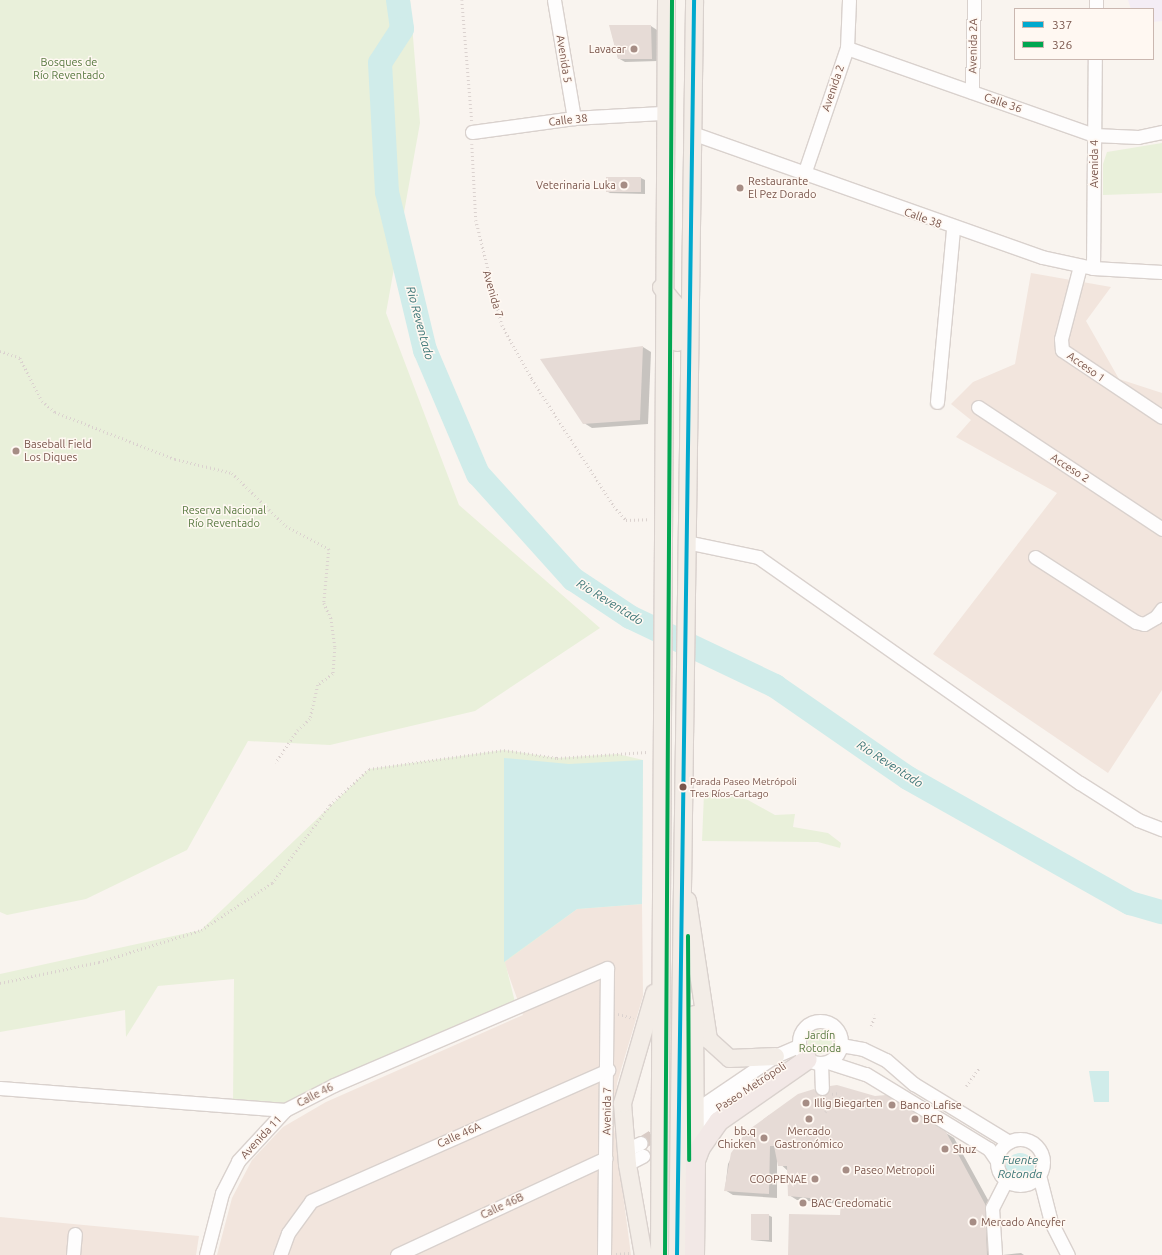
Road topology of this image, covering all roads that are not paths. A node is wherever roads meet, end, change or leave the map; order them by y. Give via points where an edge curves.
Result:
1 (554, 0) edge
2 (666, 0) edge
3 (694, 0) edge
4 (849, 0) edge
5 (974, 0) edge
6 (847, 48) junction
7 (1095, 60) edge
8 (972, 92) junction
9 (664, 113) junction
10 (574, 118) junction
11 (472, 132) road end
12 (1162, 132) edge
13 (692, 134) junction
14 (1094, 135) junction
15 (804, 174) junction
16 (953, 228) junction
17 (1087, 267) junction
18 (1162, 272) edge
19 (661, 287) junction
20 (688, 385) junction
21 (937, 402) dead end
22 (978, 407) dead end
23 (1162, 418) edge
24 (1162, 529) edge
25 (686, 542) junction
26 (1035, 557) dead end
27 (1162, 609) edge
28 (1162, 829) edge
29 (680, 856) junction
30 (694, 936) junction
31 (607, 968) joint
32 (658, 984) junction
33 (841, 1045) junction
34 (774, 1056) junction
35 (812, 1057) junction
36 (608, 1070) junction
37 (0, 1088) edge
38 (822, 1088) dead end
39 (285, 1110) junction
40 (1009, 1142) junction
41 (641, 1143) tunnel mouth
42 (643, 1156) tunnel mouth
43 (626, 1157) junction
44 (606, 1158) junction
45 (695, 1160) junction
46 (997, 1161) junction
47 (1039, 1176) junction
48 (1006, 1180) junction
49 (75, 1234) dead end
50 (648, 1254) edge
51 (995, 1254) edge
52 (73, 1255) edge
53 (206, 1255) edge
54 (280, 1255) edge
55 (397, 1255) edge
56 (608, 1255) edge
57 (677, 1255) edge
58 (694, 1255) edge
59 (1068, 1255) edge

1 - 10 street, Avenida 5
2 - 9 main road
3 - 13 main road
4 - 6 street, Avenida 2
5 - 8 street, Avenida 2A
6 - 8 street, Calle 36
6 - 15 street, Avenida 2
7 - 14 street, Avenida 4
8 - 14 street, Calle 36
9 - 10 street, Calle 38
9 - 19 main road
10 - 11 street, Calle 38
12 - 14 street, Calle 36 via 1138,137
13 - 15 street, Calle 38
13 - 20 main road
14 - 17 street, Avenida 4
15 - 16 street, Calle 38
16 - 17 street, Calle 38
16 - 21 street
17 - 18 street, Calle 38
17 - 23 street, Acceso 1 via 1061,339 1062,350
19 - 20 main road via 674,303 677,373 682,383
19 - 32 main road
20 - 25 main road
22 - 24 street, Acceso 2
25 - 28 street via 758,557 1080,783 1138,820
25 - 29 main road
26 - 27 street via 1136,622 1144,624 1156,618
29 - 30 main road
29 - 57 main road
30 - 34 main road via 708,1039 728,1058
30 - 45 main road
31 - 36 street, Avenida 7
31 - 39 street, Calle 46 via 334,1085
32 - 43 main road via 643,1020 622,1103
32 - 50 main road
33 - 35 street
33 - 35 street via 834,1026 816,1021 804,1028
33 - 40 street via 863,1050 886,1060 914,1084
34 - 35 street, Paseo Metrópoli
34 - 35 street, Paseo Metrópoli via 698,1115
35 - 38 street
35 - 45 highway via 718,1121 710,1129
35 - 46 street via 866,1074 989,1149
36 - 44 street, Avenida 7
36 - 54 street, Calle 46A via 311,1201 288,1232
37 - 39 street, Calle 46
39 - 53 street, Avenida 11 via 238,1161 222,1193
40 - 46 street
40 - 47 street via 1024,1139 1037,1147 1043,1161
41 - 43 street
42 - 43 street
43 - 50 main road
44 - 55 street, Calle 46B
44 - 56 street, Avenida 7
45 - 58 highway
46 - 48 street
47 - 48 street via 1020,1185
47 - 59 street via 1051,1222
48 - 51 street via 992,1208
49 - 52 street

